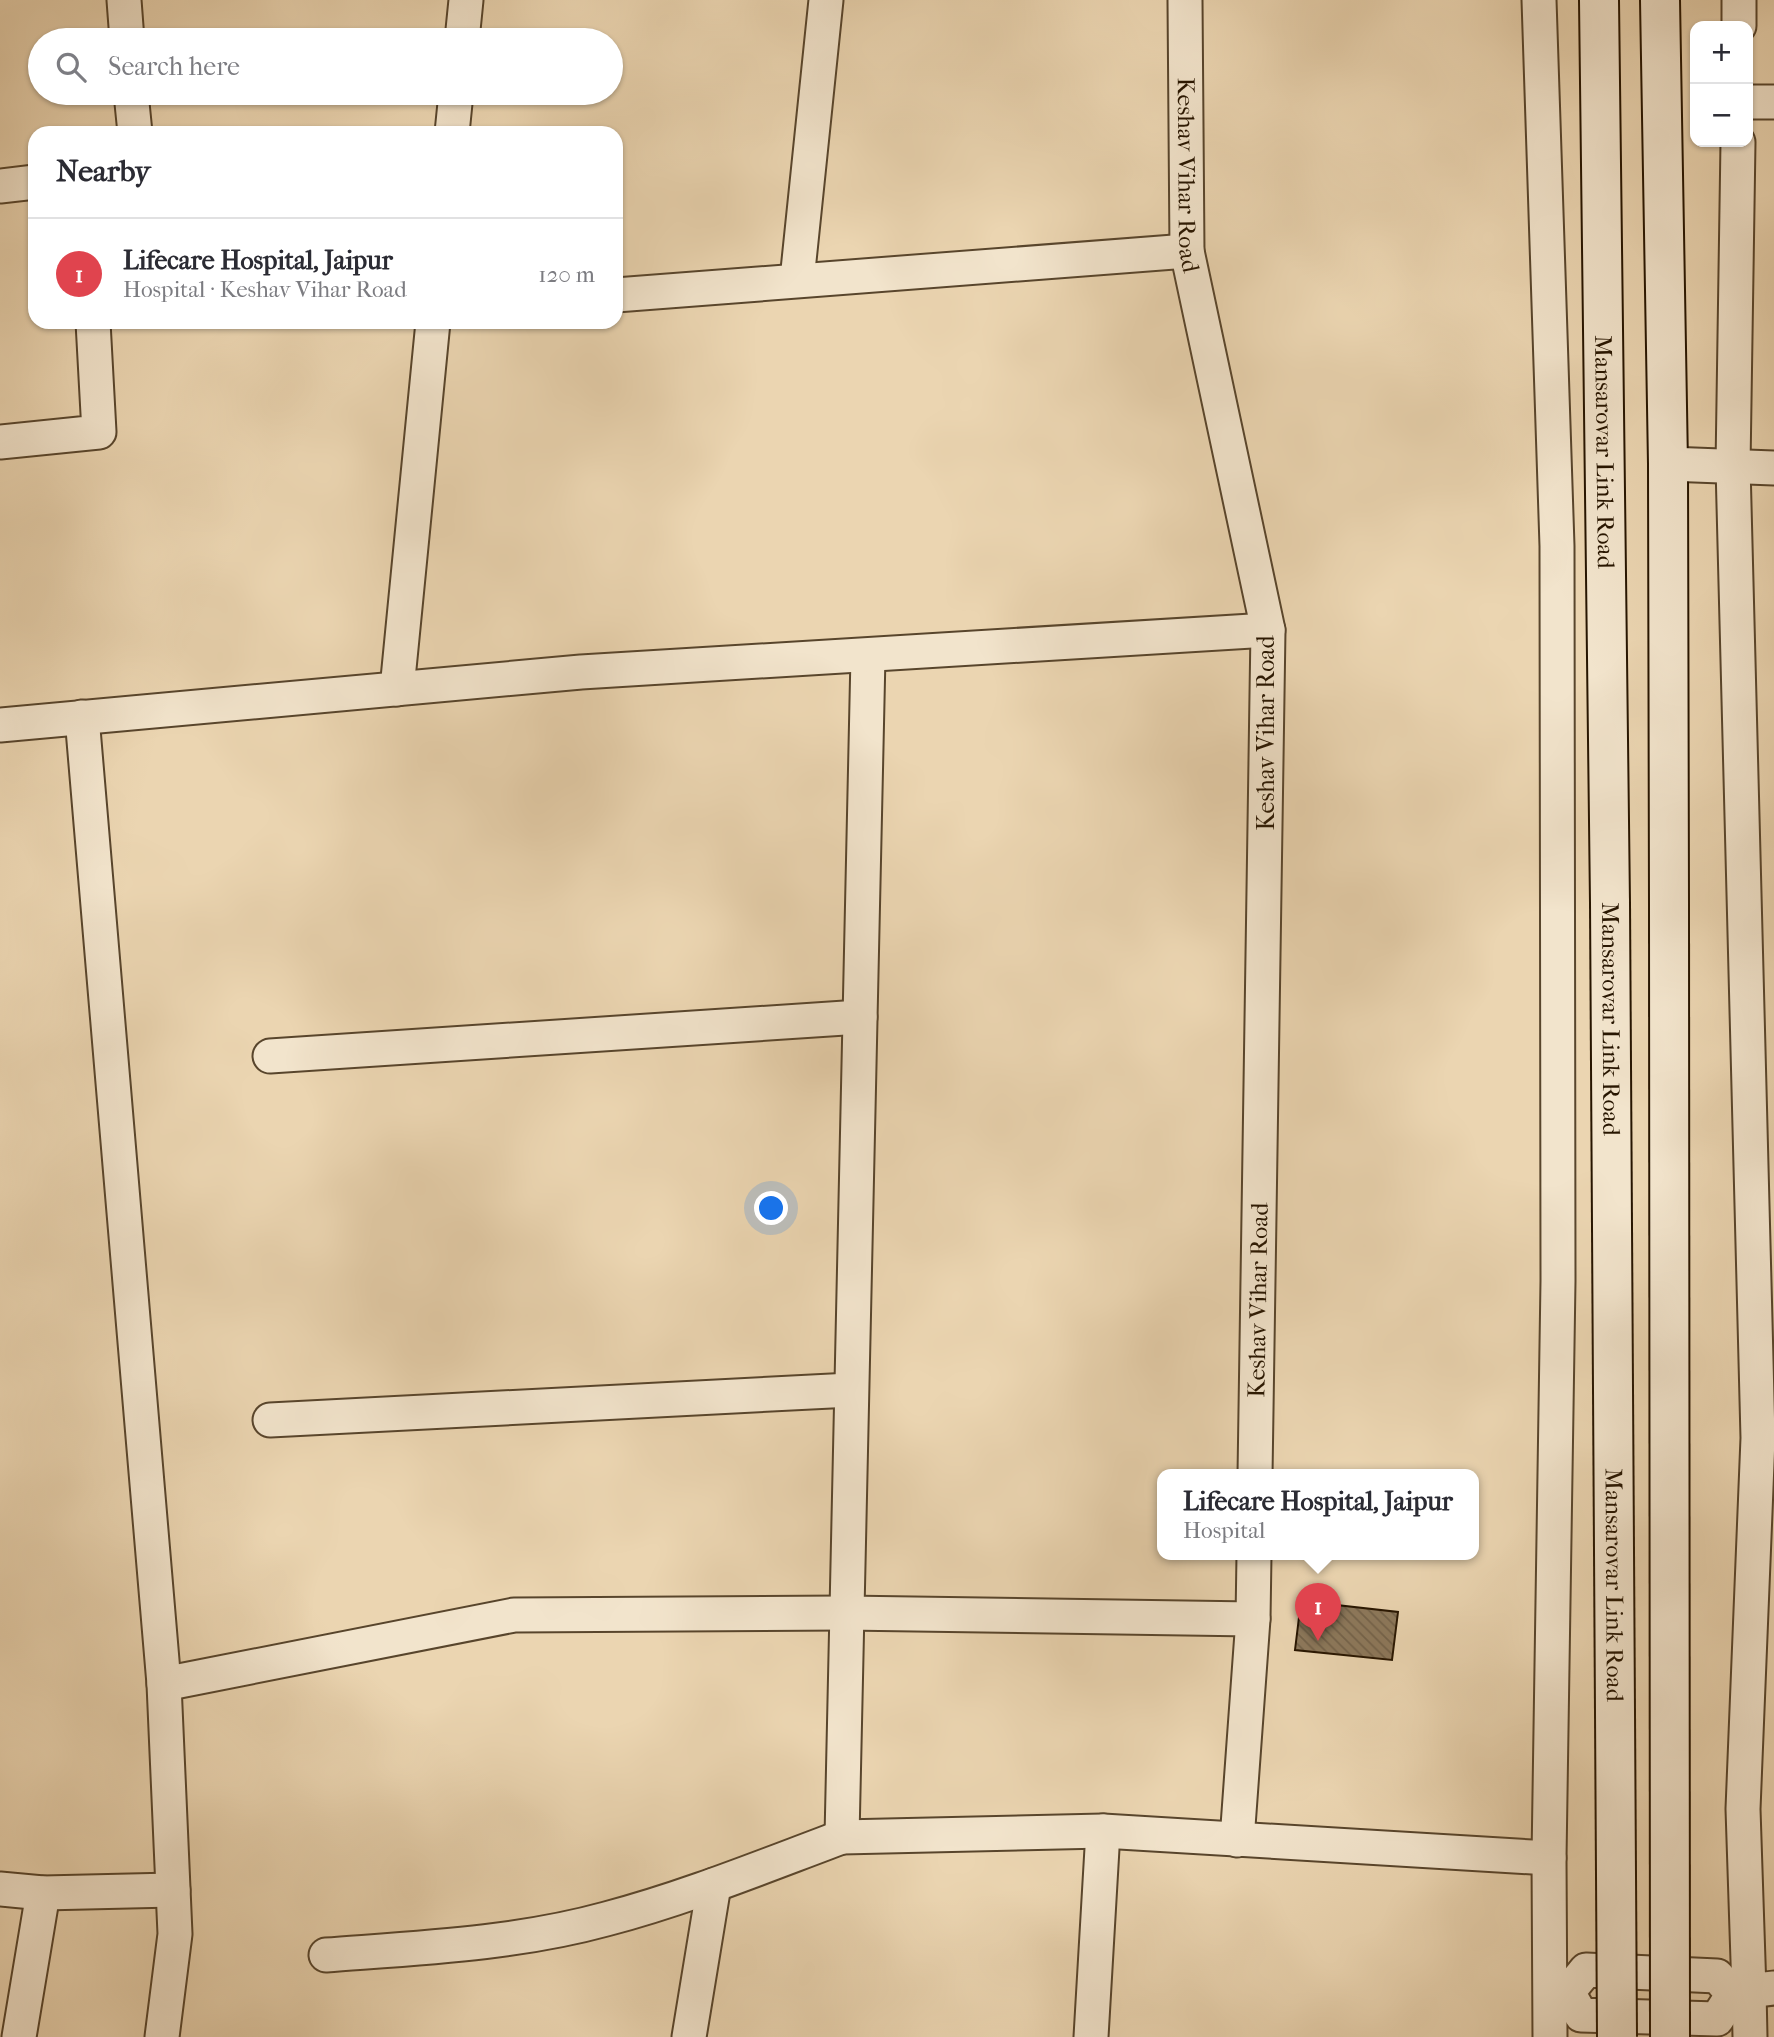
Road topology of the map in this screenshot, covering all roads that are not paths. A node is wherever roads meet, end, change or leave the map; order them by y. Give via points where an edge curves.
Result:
1 (124, 0) edge
2 (466, 0) edge
3 (826, 0) edge
4 (1185, 0) edge
5 (1539, 0) edge
6 (1599, 0) edge
7 (1661, 0) edge
8 (1740, 0) edge
9 (1739, 21) edge
10 (126, 28) edge
11 (463, 28) edge
12 (1753, 102) edge
13 (1774, 102) edge
14 (132, 105) edge
15 (455, 105) edge
16 (134, 126) edge
17 (453, 126) edge
18 (1738, 147) edge
19 (28, 183) edge
20 (0, 186) edge
21 (1187, 251) junction
22 (797, 280) junction
23 (623, 294) edge
24 (93, 329) edge
25 (432, 329) edge
26 (0, 442) edge
27 (1668, 464) junction
28 (1733, 466) junction
29 (1774, 468) edge
30 (1557, 547) junction
31 (1605, 550) junction
32 (1268, 630) junction
33 (868, 656) junction
34 (397, 689) junction
35 (82, 717) junction
36 (0, 724) edge
37 (860, 1017) junction
38 (270, 1056) dead end
39 (850, 1390) junction
40 (270, 1420) dead end
41 (1255, 1469) edge
42 (1254, 1560) edge
43 (845, 1613) junction
44 (1253, 1619) junction
45 (164, 1684) junction
46 (1103, 1831) junction
47 (842, 1837) junction
48 (1237, 1840) junction
49 (1549, 1858) junction
50 (714, 1885) junction
51 (0, 1889) edge
52 (173, 1890) junction
53 (43, 1893) junction
54 (326, 1955) dead end
55 (1752, 1991) edge
56 (1559, 1993) junction
57 (19, 2037) edge
58 (162, 2037) edge
59 (689, 2037) edge
60 (1091, 2037) edge
61 (1550, 2037) edge
62 (1618, 2037) edge
63 (1670, 2037) edge
64 (1750, 2037) edge

1 - 10 street
2 - 11 street
3 - 22 street
4 - 21 street, Keshav Vihar Road
5 - 30 street
6 - 31 street, Mansarovar Link Road
7 - 27 street
8 - 9 street
12 - 13 street
14 - 16 street
15 - 17 street
18 - 28 street
19 - 20 street
21 - 22 street
21 - 32 street, Keshav Vihar Road
22 - 23 street
24 - 26 street via 99,432
25 - 34 street
27 - 28 street
27 - 63 street, bridge
28 - 29 street
28 - 55 street via 1758,1438 1743,1809
30 - 31 street
30 - 49 street via 1558,1281
31 - 62 street, Mansarovar Link Road, bridge
32 - 33 street
32 - 41 street, Keshav Vihar Road
33 - 34 street via 581,672
33 - 37 street
34 - 35 street
35 - 36 street
35 - 45 street
37 - 38 street
37 - 39 street
39 - 40 street
39 - 43 street
42 - 44 street
43 - 44 street
43 - 45 street via 514,1615
43 - 47 street
44 - 48 street
45 - 52 street
46 - 47 street
46 - 48 street
46 - 60 street
47 - 50 street
48 - 49 street
49 - 56 street
50 - 54 street via 604,1920 488,1942
50 - 59 street
51 - 53 street
52 - 53 street
52 - 58 street via 175,1934
53 - 57 street
55 - 56 street via 1717,1976 1586,1970
55 - 56 street via 1717,2019 1581,2015
55 - 64 street
56 - 61 street

